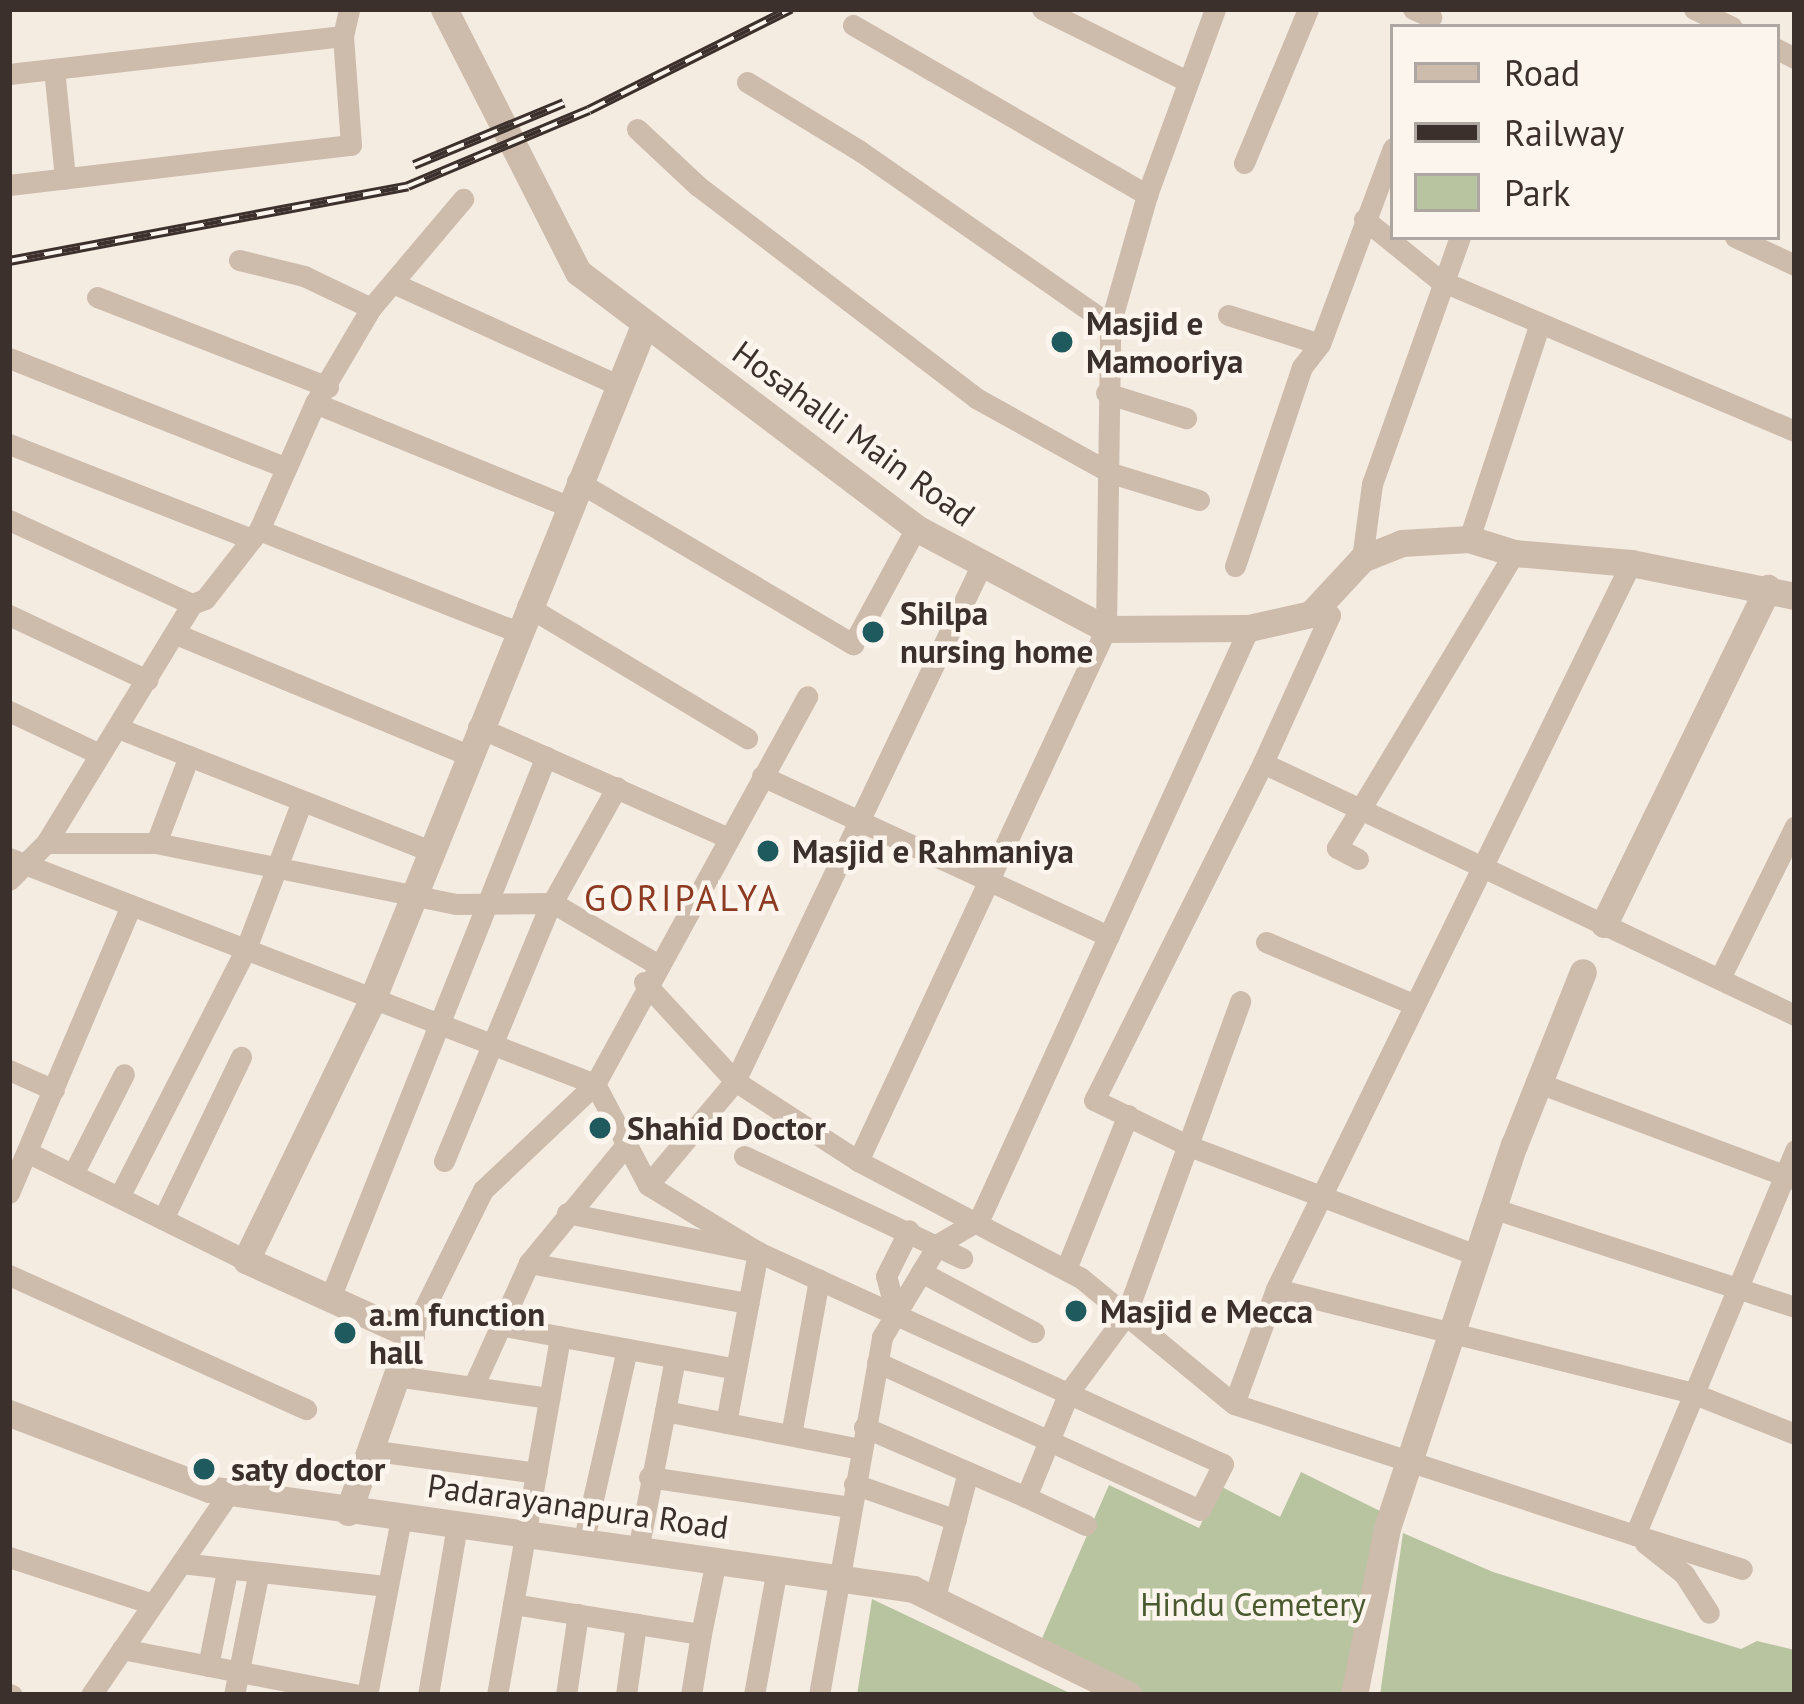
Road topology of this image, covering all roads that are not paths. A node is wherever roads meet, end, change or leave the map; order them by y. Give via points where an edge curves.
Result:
1 (349, 9) edge
2 (444, 9) edge
3 (1042, 9) edge
4 (1215, 9) edge
5 (1308, 9) edge
6 (1694, 9) edge
7 (1726, 24) edge
8 (853, 25) dead end
9 (343, 36) junction
10 (54, 69) junction
11 (9, 74) edge
12 (1187, 81) junction
13 (746, 82) dead end
14 (637, 129) dead end
15 (1390, 155) edge
16 (1244, 163) dead end
17 (64, 178) junction
18 (9, 185) edge
19 (1147, 194) junction
20 (463, 199) dead end
21 (1364, 219) junction
22 (1459, 240) edge
23 (1741, 240) edge
24 (239, 260) dead end
25 (1795, 266) edge
26 (1439, 280) junction
27 (393, 283) junction
28 (97, 297) dead end
29 (371, 308) junction
30 (1228, 316) dead end
31 (1540, 323) junction
32 (1110, 325) junction
33 (643, 328) junction
34 (1320, 344) junction
35 (9, 358) edge
36 (618, 385) junction
37 (1106, 393) junction
38 (322, 395) junction
39 (1186, 418) dead end
40 (1795, 431) edge
41 (9, 443) edge
42 (284, 467) junction
43 (1111, 472) junction
44 (572, 494) junction
45 (1199, 500) dead end
46 (9, 520) edge
47 (916, 528) junction
48 (255, 534) junction
49 (1469, 539) junction
50 (1514, 553) junction
51 (1362, 559) junction
52 (1631, 563) junction
53 (981, 566) junction
54 (1235, 566) dead end
55 (1782, 592) edge
56 (192, 604) junction
57 (1312, 614) junction
58 (9, 615) edge
59 (521, 618) junction
60 (1249, 628) junction
61 (1106, 629) junction
62 (176, 634) junction
63 (147, 680) junction
64 (807, 696) dead end
65 (9, 711) edge
66 (478, 727) junction
67 (118, 728) junction
68 (747, 738) dead end
69 (99, 754) junction
70 (468, 755) junction
71 (189, 756) junction
72 (546, 756) junction
73 (1263, 764) junction
74 (762, 776) junction
75 (616, 787) junction
76 (302, 801) junction
77 (1359, 812) junction
78 (859, 824) junction
79 (1795, 826) edge
80 (728, 838) junction
81 (156, 843) junction
82 (46, 844) junction
83 (431, 851) junction
84 (1358, 859) dead end
85 (277, 868) junction
86 (1481, 868) junction
87 (15, 869) edge
88 (983, 880) junction
89 (414, 896) junction
90 (553, 903) junction
91 (131, 906) junction
92 (487, 907) junction
93 (1604, 924) junction
94 (1109, 936) junction
95 (1266, 942) dead end
96 (245, 951) junction
97 (1583, 972) dead end
98 (650, 973) junction
99 (1720, 978) junction
100 (372, 1000) junction
101 (1240, 1001) dead end
102 (1413, 1004) junction
103 (1795, 1015) edge
104 (438, 1023) junction
105 (491, 1044) junction
106 (242, 1057) dead end
107 (9, 1070) edge
108 (124, 1074) dead end
109 (734, 1081) junction
110 (1536, 1082) junction
111 (595, 1084) junction
112 (54, 1090) junction
113 (1128, 1115) junction
114 (626, 1145) junction
115 (1189, 1146) junction
116 (1795, 1150) edge
117 (27, 1152) junction
118 (744, 1156) dead end
119 (443, 1161) dead end
120 (858, 1161) junction
121 (73, 1174) junction
122 (1789, 1177) edge
123 (648, 1185) junction
124 (9, 1193) edge
125 (119, 1197) junction
126 (1322, 1199) junction
127 (1492, 1208) junction
128 (566, 1213) junction
129 (163, 1219) junction
130 (979, 1220) junction
131 (909, 1230) junction
132 (938, 1244) junction
133 (758, 1252) junction
134 (1476, 1255) junction
135 (962, 1258) dead end
136 (246, 1260) junction
137 (529, 1263) junction
138 (1066, 1269) junction
139 (921, 1272) junction
140 (9, 1275) edge
141 (819, 1279) junction
142 (1734, 1284) junction
143 (1276, 1289) junction
144 (330, 1298) junction
145 (748, 1303) junction
146 (1795, 1307) edge
147 (896, 1313) junction
148 (1126, 1315) junction
149 (500, 1325) junction
150 (1034, 1332) dead end
151 (411, 1335) junction
152 (1451, 1335) junction
153 (560, 1336) junction
154 (627, 1349) junction
155 (675, 1358) junction
156 (877, 1362) junction
157 (736, 1370) junction
158 (396, 1376) junction
159 (472, 1387) junction
160 (1069, 1393) junction
161 (1692, 1393) junction
162 (549, 1398) junction
163 (1234, 1404) junction
164 (306, 1409) dead end
165 (665, 1411) junction
166 (9, 1413) edge
167 (726, 1423) junction
168 (1795, 1434) edge
169 (791, 1435) junction
170 (862, 1438) junction
171 (1048, 1442) junction
172 (369, 1450) junction
173 (1409, 1464) junction
174 (968, 1472) junction
175 (536, 1474) junction
176 (649, 1477) junction
177 (229, 1493) junction
178 (852, 1496) junction
179 (1026, 1497) junction
180 (348, 1512) junction
181 (401, 1519) junction
182 (956, 1520) junction
183 (1086, 1525) dead end
184 (457, 1526) junction
185 (1635, 1535) junction
186 (525, 1536) junction
187 (583, 1543) junction
188 (638, 1550) junction
189 (9, 1557) edge
190 (716, 1560) junction
191 (182, 1563) junction
192 (777, 1568) junction
193 (1742, 1569) dead end
194 (227, 1570) junction
195 (258, 1576) junction
196 (838, 1576) junction
197 (387, 1586) junction
198 (934, 1597) junction
199 (154, 1604) junction
200 (513, 1604) junction
201 (1709, 1613) dead end
202 (578, 1615) junction
203 (636, 1624) junction
204 (701, 1634) junction
205 (122, 1649) junction
206 (208, 1666) junction
207 (236, 1684) edge
208 (312, 1691) edge
209 (91, 1695) edge
210 (362, 1695) edge
211 (428, 1695) edge
212 (497, 1695) edge
213 (566, 1695) edge
214 (626, 1695) edge
215 (691, 1695) edge
216 (754, 1695) edge
217 (819, 1695) edge
218 (1128, 1695) edge
219 (1354, 1695) edge

1 - 9 street
2 - 33 street, Hosahalli Main Road via 578,272
3 - 12 street
4 - 12 street
5 - 16 street
6 - 7 street
8 - 19 street
9 - 10 street
9 - 17 street via 351,145
10 - 11 street
10 - 17 street
12 - 19 street
13 - 32 street
14 - 43 street via 698,186 976,398
15 - 21 street
17 - 18 street
19 - 32 street
20 - 27 street
21 - 26 street
21 - 34 street
22 - 26 street
23 - 25 street
24 - 29 street via 304,276
26 - 31 street
26 - 51 street via 1372,484
27 - 29 street
27 - 36 street
28 - 38 street
29 - 38 street
30 - 34 street
31 - 40 street
31 - 49 street
32 - 37 street
33 - 36 street
33 - 47 street, Hosahalli Main Road
34 - 54 street via 1302,367
35 - 42 street
36 - 44 street
37 - 39 street
37 - 43 street
38 - 42 street
38 - 44 street
41 - 48 street
42 - 48 street
43 - 45 street
43 - 61 street
44 - 47 street via 854,644
44 - 59 street
46 - 56 street
47 - 53 street, Hosahalli Main Road
48 - 56 street via 205,599
48 - 59 street
49 - 50 street
49 - 51 street via 1402,543
50 - 52 street
50 - 77 street
51 - 57 street
52 - 55 street
52 - 86 street
53 - 61 street, Hosahalli Main Road
53 - 78 street
55 - 93 street
56 - 62 street
57 - 60 street, Hosahalli Main Road
57 - 73 street via 1330,615
58 - 63 street
59 - 66 street
59 - 68 street
60 - 61 street, Hosahalli Main Road
60 - 94 street
61 - 88 street
62 - 63 street
62 - 70 street
63 - 67 street
64 - 74 street
65 - 69 street
66 - 70 street
66 - 72 street
67 - 69 street
67 - 71 street
69 - 82 street
70 - 83 street
71 - 76 street
71 - 81 street
72 - 75 street
72 - 92 street
73 - 77 street
73 - 113 street via 1094,1100
74 - 78 street
74 - 80 street
75 - 80 street
75 - 90 street
76 - 83 street
76 - 85 street
77 - 84 street via 1337,848
77 - 86 street
78 - 88 street
78 - 109 street
79 - 99 street
80 - 98 street
81 - 82 street
81 - 85 street
82 - 87 street
83 - 89 street
85 - 89 street
85 - 96 street
86 - 93 street
86 - 102 street
87 - 91 street
88 - 94 street
88 - 120 street
89 - 92 street
89 - 100 street
90 - 92 street
90 - 98 street
90 - 105 street
91 - 96 street
91 - 112 street
92 - 104 street
93 - 99 street
94 - 130 street
95 - 102 street
96 - 100 street
96 - 125 street
97 - 110 street
98 - 109 street
98 - 111 street
99 - 103 street
100 - 104 street
100 - 136 street
101 - 115 street
102 - 126 street
104 - 105 street
104 - 144 street
105 - 111 street
105 - 119 street
106 - 129 street
107 - 112 street
108 - 121 street
109 - 120 street
109 - 123 street
110 - 122 street
110 - 127 street
111 - 114 street
111 - 151 street via 483,1190
112 - 117 street
113 - 115 street
113 - 138 street
114 - 123 street
114 - 128 street
115 - 126 street
115 - 148 street
116 - 122 street
117 - 121 street
117 - 124 street
118 - 131 street
120 - 130 street
121 - 125 street
122 - 142 street
123 - 133 street
125 - 129 street
126 - 134 street
126 - 143 street
127 - 134 street
127 - 142 street
128 - 133 street
128 - 137 street
129 - 136 street
130 - 132 street
130 - 138 street
131 - 132 street
131 - 147 street via 886,1276
132 - 135 street
132 - 139 street
133 - 141 street
133 - 145 street
134 - 152 street
136 - 144 street
137 - 145 street
137 - 149 street
138 - 148 street
139 - 147 street
139 - 150 street
140 - 164 street
141 - 147 street
141 - 169 street
142 - 146 street
142 - 161 street
143 - 152 street
143 - 163 street
144 - 151 street
145 - 157 street
147 - 156 street
147 - 160 street
148 - 160 street
148 - 163 street
149 - 153 street
149 - 159 street
151 - 158 street
152 - 161 street
152 - 173 street
153 - 154 street
153 - 162 street
154 - 155 street
154 - 187 street
155 - 157 street
155 - 165 street
156 - 170 street
156 - 171 street
157 - 167 street
158 - 159 street
158 - 172 street
159 - 162 street
160 - 171 street
160 - 171 street via 1223,1464 1201,1510
161 - 168 street
161 - 185 street
162 - 175 street
163 - 173 street
165 - 167 street
165 - 176 street
166 - 177 street, Padarayanapura Road
167 - 169 street
169 - 170 street
170 - 174 street
170 - 178 street
171 - 179 street
172 - 175 street
172 - 180 street
173 - 185 street
173 - 219 street via 1387,1528
174 - 179 street
174 - 182 street
175 - 186 street
176 - 178 street
176 - 188 street
177 - 180 street, Padarayanapura Road
177 - 191 street
178 - 182 street
178 - 196 street
179 - 183 street
180 - 181 street, Padarayanapura Road
181 - 184 street, Padarayanapura Road
181 - 197 street
182 - 198 street
184 - 186 street, Padarayanapura Road
184 - 211 street
185 - 193 street
185 - 201 street via 1684,1574
186 - 187 street, Padarayanapura Road
186 - 200 street
187 - 188 street, Padarayanapura Road
188 - 190 street, Padarayanapura Road
189 - 199 street
190 - 192 street, Padarayanapura Road
190 - 204 street
191 - 194 street
191 - 199 street
192 - 196 street, Padarayanapura Road
192 - 216 street
194 - 195 street
194 - 206 street
195 - 197 street
195 - 207 street
196 - 198 street, Padarayanapura Road
196 - 217 street
197 - 210 street
198 - 218 street, Padarayanapura Road
199 - 205 street
200 - 202 street
200 - 212 street
202 - 203 street
202 - 213 street
203 - 204 street
203 - 214 street
204 - 215 street
205 - 206 street
205 - 209 street
206 - 207 street
207 - 208 street
208 - 210 street

